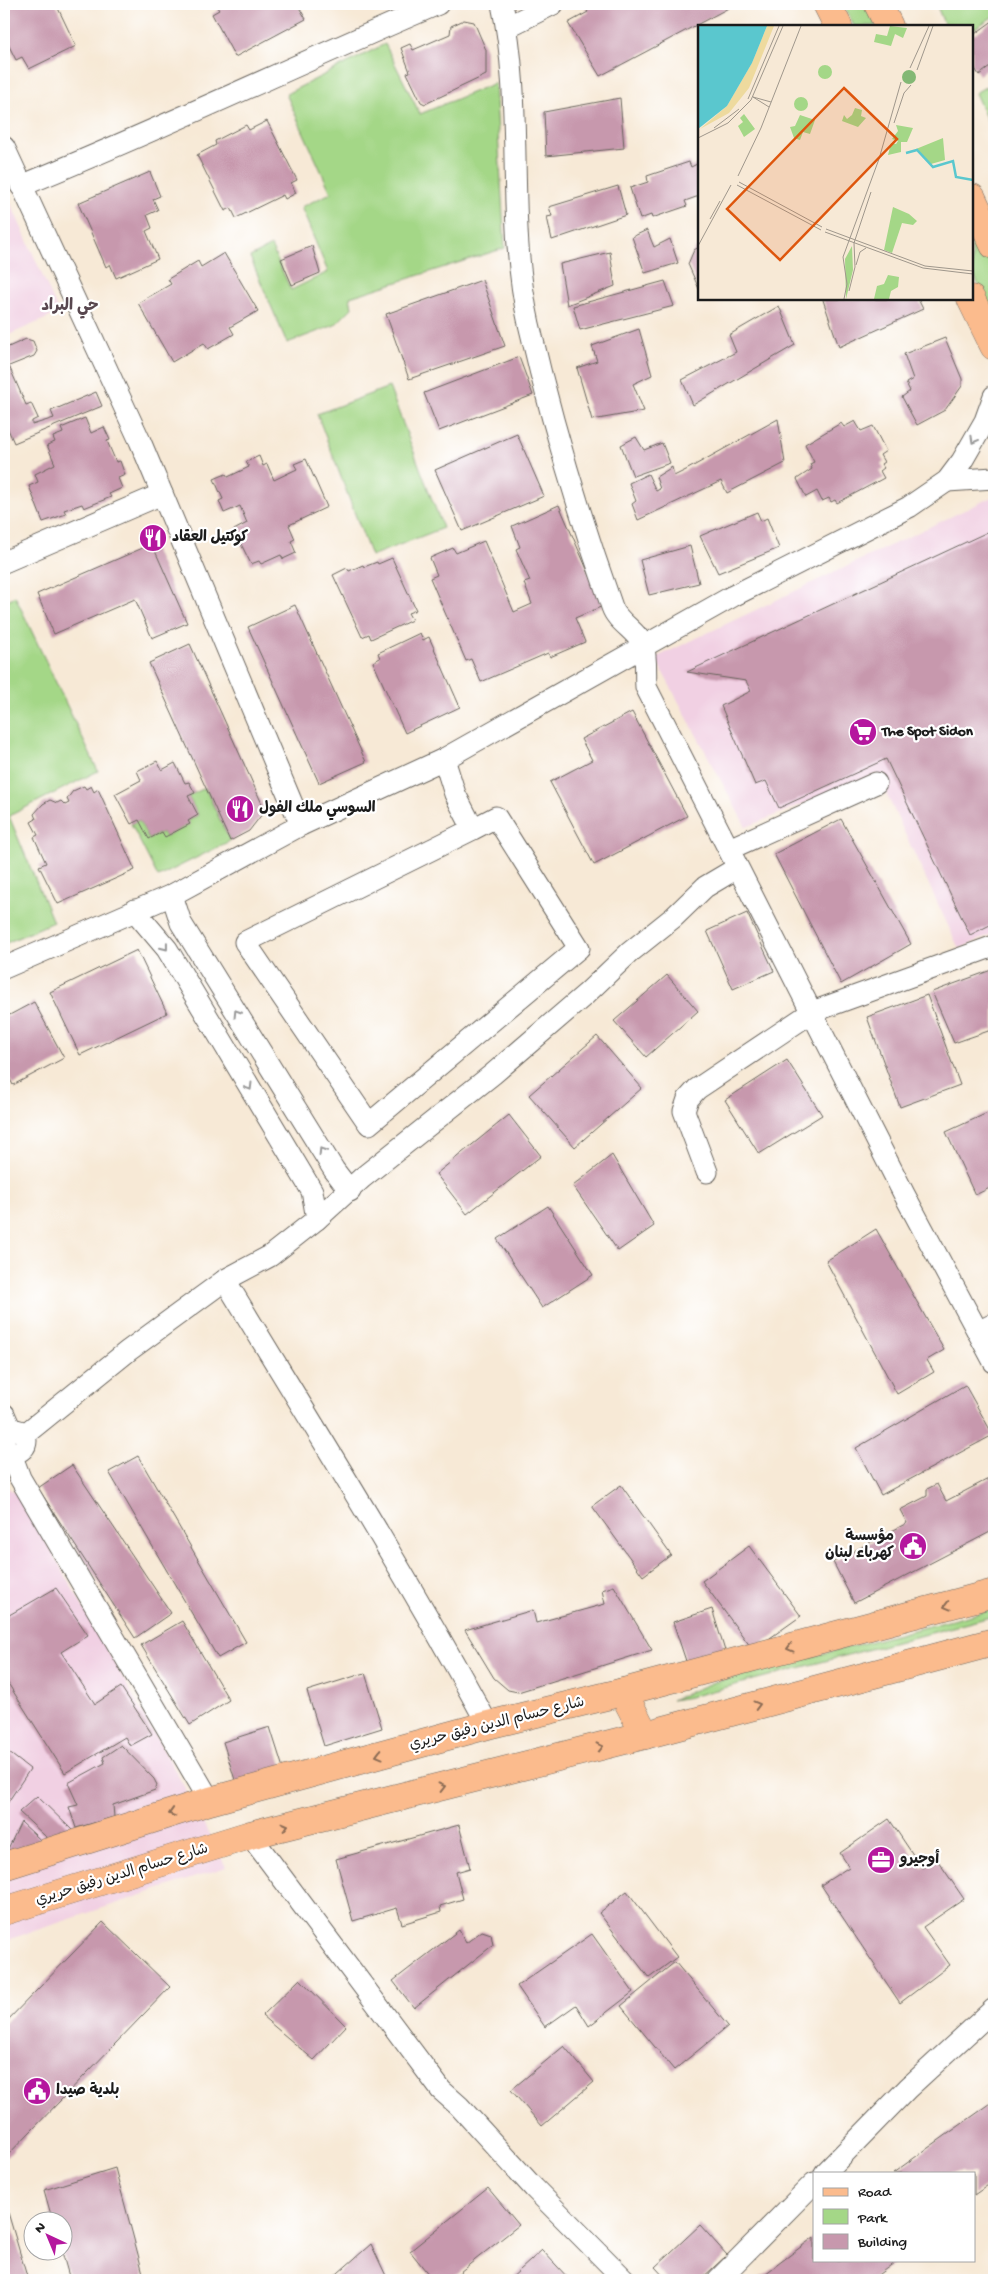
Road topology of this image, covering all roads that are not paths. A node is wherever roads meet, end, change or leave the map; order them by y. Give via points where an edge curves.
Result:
1 (438, 4) edge
2 (502, 4) edge
3 (553, 4) edge
4 (827, 4) edge
5 (878, 4) edge
6 (838, 25) edge
7 (888, 25) edge
8 (507, 27) junction
9 (4, 147) edge
10 (22, 186) junction
11 (973, 200) edge
12 (994, 245) edge
13 (971, 300) edge
14 (994, 346) edge
15 (994, 396) edge
16 (994, 478) edge
17 (947, 481) junction
18 (162, 494) junction
19 (4, 562) edge
20 (643, 645) junction
21 (444, 759) junction
22 (876, 783) dead end
23 (301, 825) junction
24 (473, 828) junction
25 (733, 858) junction
26 (172, 895) junction
27 (134, 910) junction
28 (994, 946) edge
29 (4, 968) edge
30 (812, 1012) junction
31 (707, 1172) dead end
32 (350, 1191) junction
33 (316, 1219) junction
34 (225, 1280) junction
35 (986, 1328) edge
36 (994, 1362) edge
37 (10, 1437) edge
38 (994, 1593) edge
39 (994, 1642) edge
40 (623, 1692) junction
41 (488, 1725) junction
42 (645, 1735) junction
43 (210, 1801) junction
44 (250, 1835) junction
45 (4, 1866) edge
46 (4, 1912) edge
47 (994, 2010) edge
48 (826, 2172) edge
49 (813, 2184) edge
50 (625, 2280) edge
51 (718, 2280) edge

1 - 10 street
2 - 8 street
3 - 8 street
4 - 6 main road
5 - 7 main road
8 - 20 street via 519,255 529,321 568,474 613,610
9 - 10 street
10 - 18 street
11 - 12 main road
13 - 14 main road
15 -> 17 street via 985,421
16 - 17 street
17 - 20 street via 909,507
18 - 19 street
18 - 23 street
20 - 21 street
20 - 25 street via 646,687
21 - 23 street
21 - 24 street via 455,794
22 - 25 street
23 - 26 street
24 - 24 street via 245,942 369,1124 579,948 496,817
25 - 30 street
25 - 32 street via 674,917 629,953 586,994
26 - 27 street
32 -> 26 street via 182,923
27 - 29 street
27 -> 33 street via 167,949 312,1191
28 - 30 street
30 - 31 street via 703,1085 688,1099 684,1111
30 - 35 street via 904,1194
32 - 33 street
33 - 34 street via 270,1256
34 - 37 street
34 - 41 street via 352,1487
35 - 36 street
37 - 43 street via 20,1478
38 -> 40 main road, شارع حسام الدين رفيق حريري
42 -> 39 main road, شارع حسام الدين رفيق حريري
40 - 41 main road, شارع حسام الدين رفيق حريري
40 - 42 main road
41 -> 43 main road, شارع حسام الدين رفيق حريري
44 -> 42 main road, شارع حسام الدين رفيق حريري
43 -> 45 main road, شارع حسام الدين رفيق حريري
44 - 46 main road, شارع حسام الدين رفيق حريري
44 - 50 street via 441,2090 460,2106 534,2188
47 - 48 street via 914,2082
49 - 51 street

